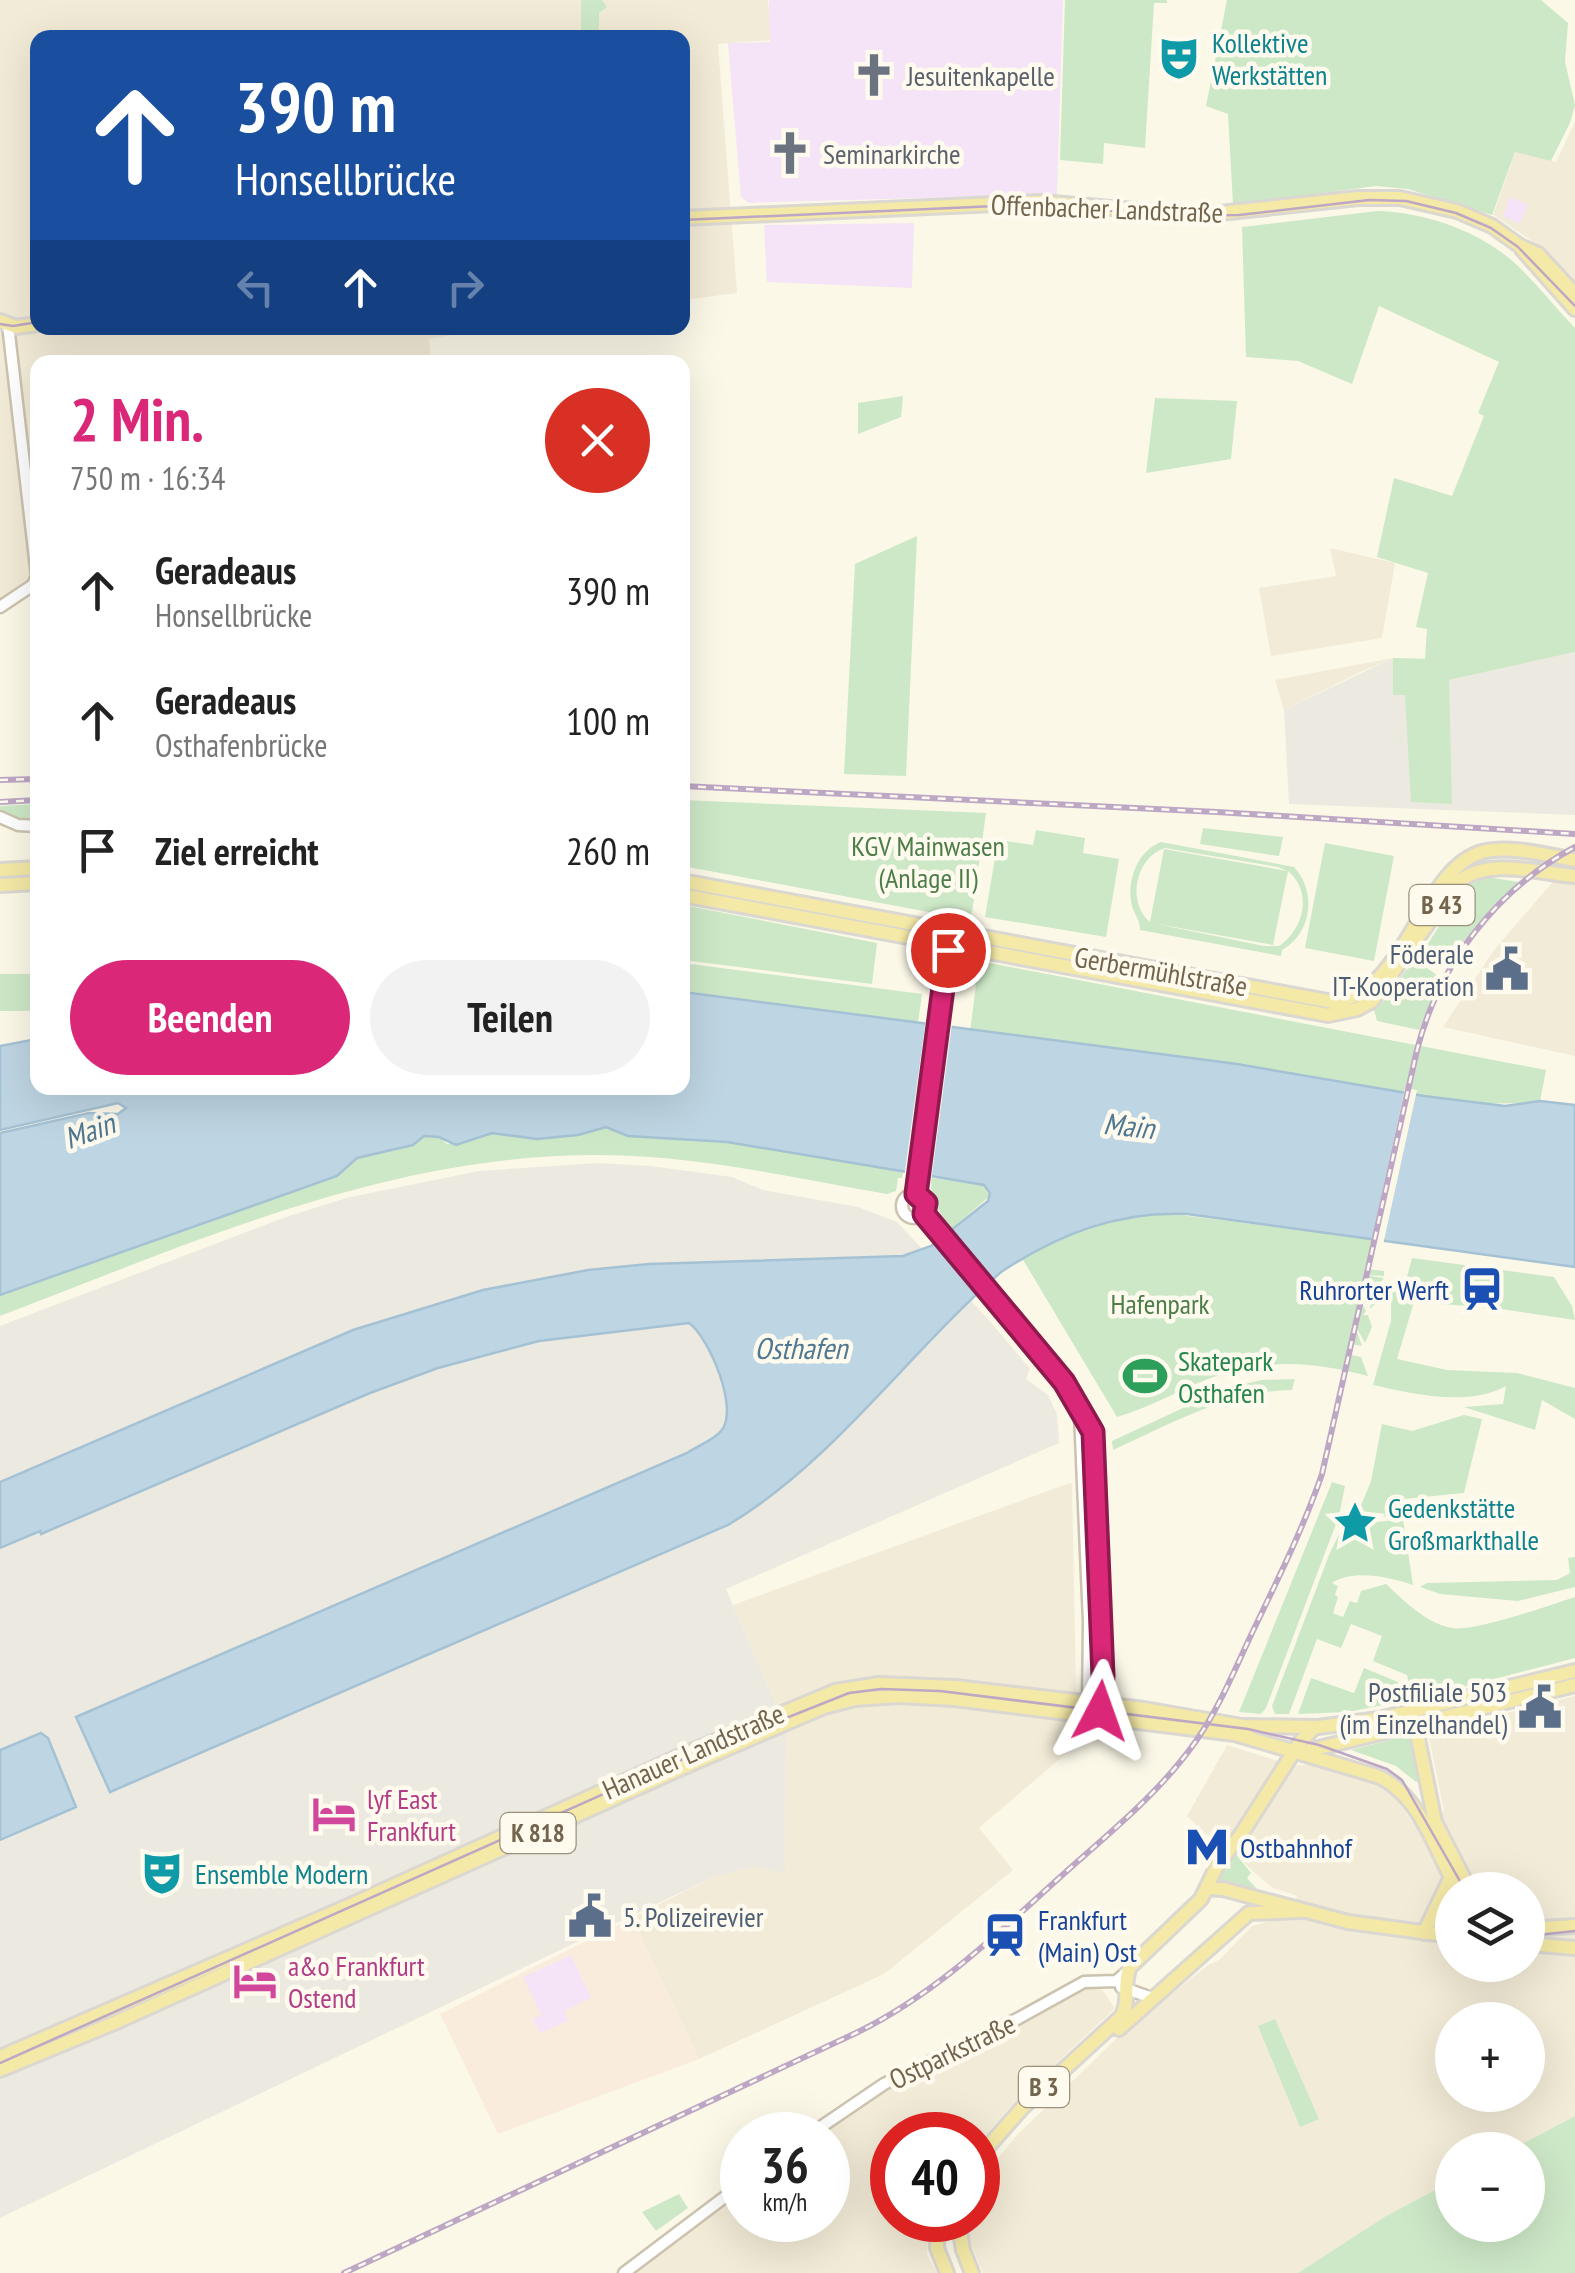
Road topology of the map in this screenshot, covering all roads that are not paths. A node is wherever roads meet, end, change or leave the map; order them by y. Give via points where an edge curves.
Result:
1 (690, 218) edge
2 (1520, 246) junction
3 (1575, 294) edge
4 (1575, 309) edge
5 (4, 323) edge
6 (30, 324) edge
7 (30, 522) edge
8 (30, 587) edge
9 (0, 607) edge
10 (0, 817) edge
11 (30, 826) edge
12 (1506, 850) junction
13 (1575, 860) edge
14 (1493, 867) junction
15 (30, 868) edge
16 (0, 870) edge
17 (1575, 876) edge
18 (30, 883) edge
19 (690, 883) edge
20 (0, 885) edge
21 (690, 896) edge
22 (949, 937) junction
23 (916, 1194) junction
24 (924, 1214) junction
25 (1575, 1671) edge
26 (1575, 1685) edge
27 (853, 1695) junction
28 (792, 1708) junction
29 (1094, 1710) junction
30 (1414, 1718) junction
31 (760, 1722) junction
32 (1315, 1726) junction
33 (780, 1727) junction
34 (1294, 1751) junction
35 (1456, 1862) junction
36 (1448, 1872) edge
37 (1455, 1872) edge
38 (1461, 1872) edge
39 (1207, 1888) junction
40 (1298, 1910) junction
41 (1435, 1916) edge
42 (1575, 1926) edge
43 (1545, 1928) edge
44 (1424, 1934) junction
45 (1435, 1935) edge
46 (1545, 1945) edge
47 (1575, 1948) edge
48 (1127, 1972) junction
49 (1101, 1981) junction
50 (1126, 1989) junction
51 (1155, 1996) junction
52 (0, 2057) edge
53 (0, 2070) edge
54 (843, 2112) edge
55 (1000, 2133) edge
56 (1000, 2144) edge
57 (720, 2201) edge
58 (938, 2242) edge
59 (962, 2242) edge
60 (624, 2273) edge
61 (947, 2273) edge
62 (972, 2273) edge

1 - 2 main road, Offenbacher Landstraße via 1041,202 1220,213 1400,198 1470,216
2 - 3 main road, Offenbacher Landstraße via 1538,254
2 - 4 main road, Offenbacher Landstraße
5 - 6 main road
5 - 7 street
8 - 9 street
10 - 11 street
12 - 13 main road, Gerbermühlstraße / B 43
12 - 14 main road via 1491,859
12 - 22 main road, Gerbermühlstraße / B 43 via 1460,864 1377,982 1333,1002
14 - 17 main road, B 43
14 - 22 main road, Gerbermühlstraße / B 43 via 1458,882 1372,1001 1328,1016 1188,992
15 - 16 main road
18 - 20 main road
19 - 22 main road, Gerbermühlstraße / B 43
21 - 22 main road, Gerbermühlstraße / B 43
22 - 23 street
23 - 24 street via 926,1203
23 - 24 street via 906,1197 902,1211 914,1219
24 - 29 street via 1064,1382 1095,1440 1103,1676
25 - 30 main road
26 - 30 main road
27 - 28 main road, Hanauer Landstraße / K 818 via 835,1691
27 - 29 main road, Hanauer Landstraße / K 818
27 - 33 main road, Hanauer Landstraße / K 818
28 - 31 main road, Hanauer Landstraße / K 818
28 - 33 main road
29 - 32 main road, Hanauer Landstraße / K 818 via 1245,1726
29 - 34 main road, Hanauer Landstraße / K 818
30 - 32 main road, Hanauer Landstraße
30 - 34 main road, Hanauer Landstraße via 1322,1749
30 - 35 main road via 1435,1822
31 - 33 main road
31 - 52 main road, Hanauer Landstraße / K 818
32 - 34 main road
33 - 53 main road, Hanauer Landstraße / K 818
34 - 36 main road, Hanauer Landstraße via 1397,1786
34 - 39 main road
35 - 37 main road
35 - 38 main road
39 - 40 main road, B 3
39 - 48 main road
40 - 44 main road, B 3
40 - 51 main road, B 3 via 1251,1912
41 - 44 main road
42 - 43 main road
44 - 45 main road
46 - 47 main road
48 - 49 street, Ostparkstraße
48 - 50 main road, B 3
49 - 50 street
49 - 54 street, Ostparkstraße via 1084,1982 884,2084
50 - 51 street
50 - 55 main road, B 3 via 1121,2017
51 - 56 main road, B 3 via 1030,2108
57 - 60 street
58 - 61 main road
59 - 62 main road

